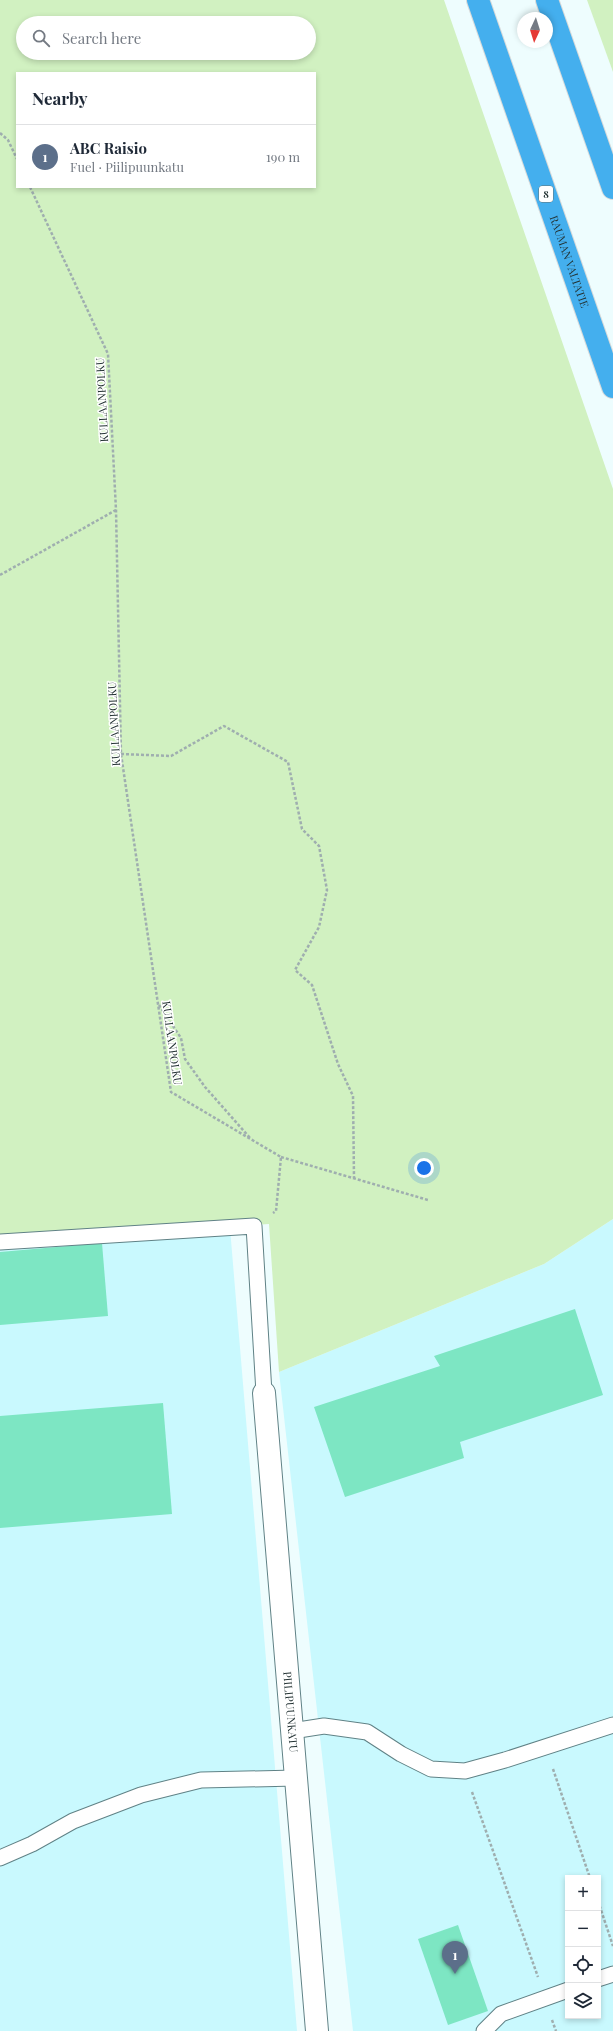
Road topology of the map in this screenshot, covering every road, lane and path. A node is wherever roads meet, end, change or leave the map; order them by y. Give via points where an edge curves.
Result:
1 (478, 0) edge
2 (547, 0) edge
3 (0, 133) edge
4 (16, 157) edge
5 (30, 188) edge
6 (613, 188) edge
7 (613, 387) edge
8 (116, 510) junction
9 (0, 575) edge
10 (121, 754) junction
11 (158, 1004) junction
12 (252, 1140) junction
13 (281, 1157) junction
14 (354, 1178) junction
15 (428, 1200) dead end
16 (276, 1211) dead end
17 (0, 1242) edge
18 (264, 1393) joint
19 (613, 1725) edge
20 (292, 1731) junction
21 (546, 1747) junction
22 (465, 1771) junction
23 (296, 1778) junction
24 (0, 1858) edge
25 (589, 1875) edge
26 (601, 1911) edge
27 (613, 1946) edge
28 (613, 1974) edge
29 (601, 1978) edge
30 (565, 1991) edge
31 (545, 1998) junction
32 (317, 2031) edge
33 (484, 2031) edge
34 (556, 2031) edge

1 - 7 highway, RAUMAN VALTATIE / 8
2 - 6 highway
3 - 4 path via 8,140
5 - 8 path, KULLAANPOLKU via 108,354
8 - 9 path
8 - 10 path, KULLAANPOLKU
10 - 11 path, KULLAANPOLKU
10 - 14 path via 171,756 224,726 288,762 302,829 319,846 327,890 319,927 295,970 312,985 338,1064 353,1096
11 - 12 path via 181,1038 185,1058 205,1087
11 - 12 path, KULLAANPOLKU via 171,1092
12 - 13 path, KULLAANPOLKU
13 - 14 path, KULLAANPOLKU
13 - 16 path
14 - 15 path, KULLAANPOLKU
17 - 18 lane via 254,1226
18 - 20 street, PIILIPUUNKATU
19 - 21 lane
20 - 22 lane via 324,1726 367,1732 401,1754 431,1769
20 - 23 street, PIILIPUUNKATU
21 - 22 lane
21 - 25 path
22 - 31 path
23 - 24 lane via 201,1780 141,1795 73,1821
23 - 32 street, PIILIPUUNKATU
26 - 27 path
28 - 29 lane
30 - 31 lane
31 - 33 lane via 501,2014
31 - 34 path

